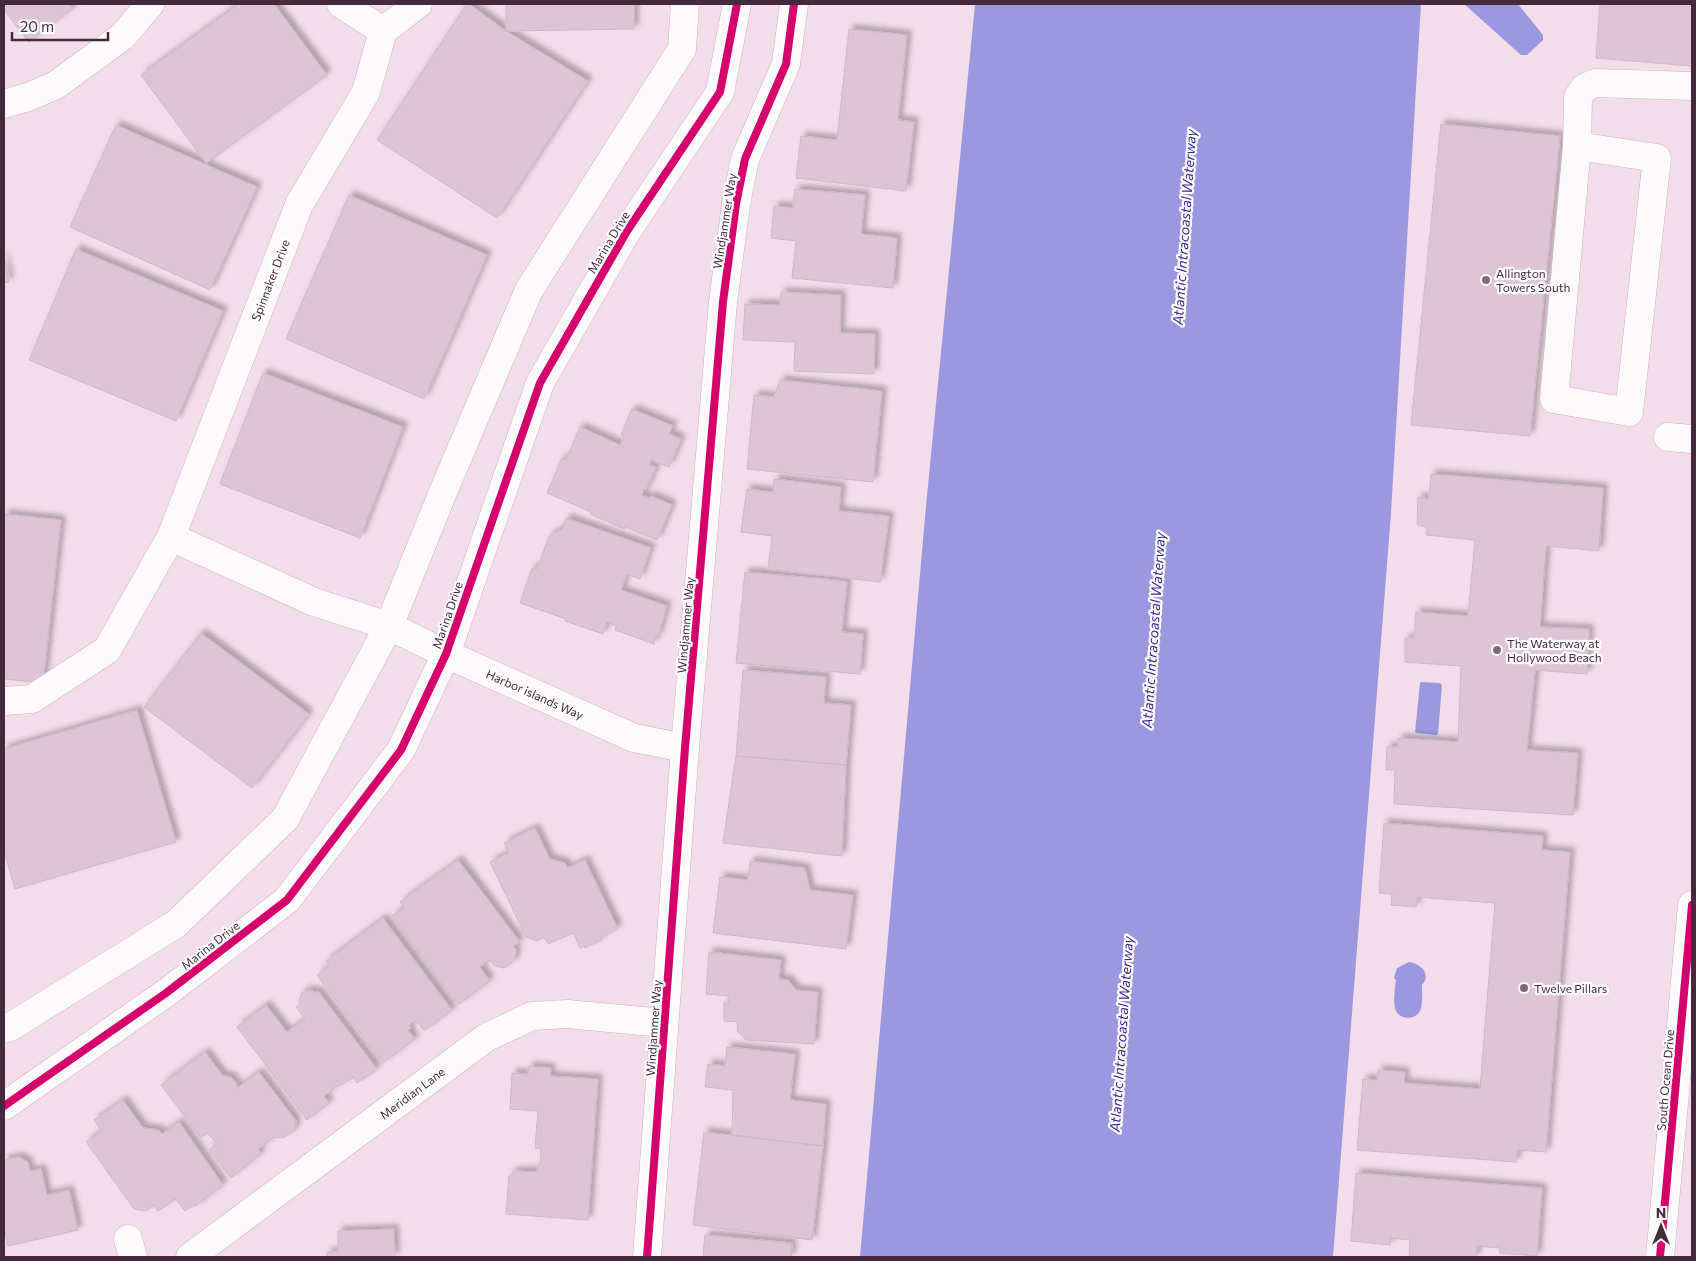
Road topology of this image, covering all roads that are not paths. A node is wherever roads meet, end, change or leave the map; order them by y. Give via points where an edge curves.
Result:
1 (150, 4) edge
2 (341, 4) edge
3 (418, 4) edge
4 (685, 4) edge
5 (737, 4) edge
6 (794, 4) edge
7 (383, 31) junction
8 (1692, 86) edge
9 (4, 104) edge
10 (1577, 146) junction
11 (171, 537) junction
12 (389, 626) junction
13 (446, 654) junction
14 (4, 700) edge
15 (685, 748) junction
16 (1692, 905) edge
17 (664, 1023) junction
18 (4, 1029) edge
19 (4, 1106) edge
20 (190, 1257) edge
21 (647, 1257) edge
22 (1660, 1257) edge

1 - 9 street via 123,36 56,85
2 - 7 street
3 - 7 street
4 - 12 street via 682,49 529,290
5 - 13 street, Marina Drive via 720,92 627,231 540,383
6 - 15 street, Windjammer Way via 786,64 745,159 736,204 724,302
7 - 11 street, Spinnaker Drive via 366,92 299,205
8 - 10 street via 1595,83 1584,88 1578,97
10 - 10 street via 1658,158 1629,412 1554,399
11 - 12 street via 314,602
11 - 14 street, Spinnaker Drive via 107,650 32,699
12 - 13 street, Harbor islands Way
12 - 18 street via 285,819 176,924
13 - 15 street, Harbor islands Way via 634,738
13 - 19 street, Marina Drive via 401,750 287,900 166,994
15 - 17 street, Windjammer Way
16 - 22 street, South Ocean Drive
17 - 20 street, Meridian Lane via 567,1014 532,1016 487,1037
17 - 21 street, Windjammer Way

